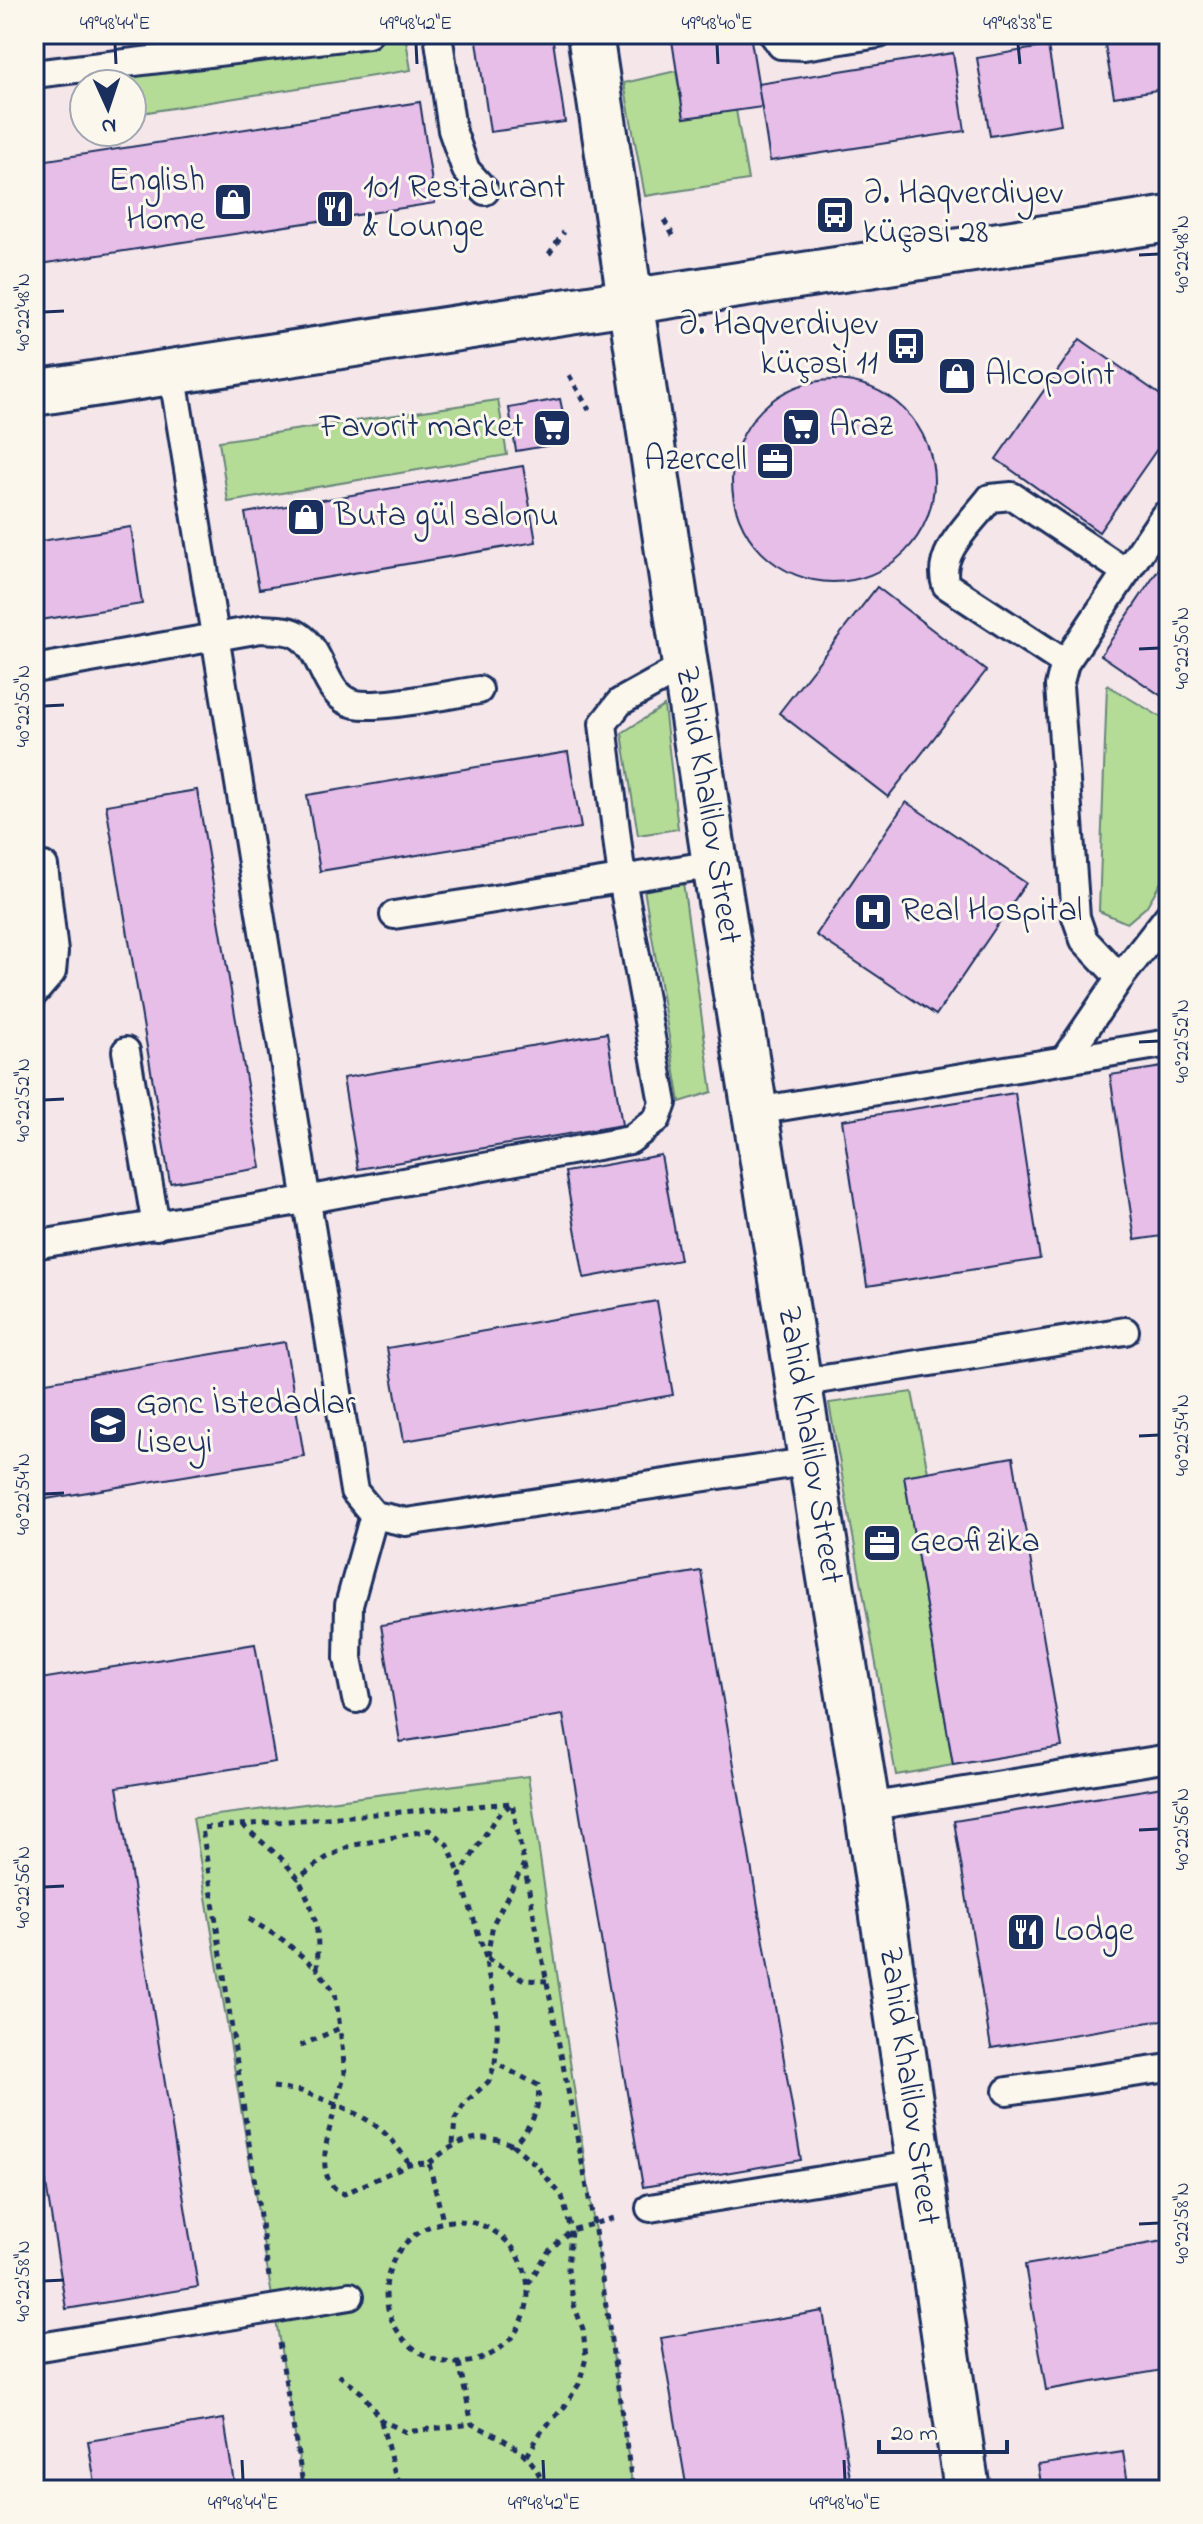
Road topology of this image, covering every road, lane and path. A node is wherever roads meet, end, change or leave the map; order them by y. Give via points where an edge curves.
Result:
1 (368, 34) edge
2 (438, 34) edge
3 (590, 34) edge
4 (773, 34) edge
5 (879, 34) edge
6 (34, 74) edge
7 (485, 191) dead end
8 (662, 217) dead end
9 (1169, 219) edge
10 (564, 232) dead end
11 (674, 237) dead end
12 (549, 254) dead end
13 (631, 301) junction
14 (172, 371) junction
15 (569, 375) dead end
16 (34, 393) edge
17 (589, 410) dead end
18 (1169, 513) edge
19 (1126, 572) junction
20 (214, 639) junction
21 (1065, 663) junction
22 (685, 666) junction
23 (34, 669) edge
24 (479, 690) dead end
25 (715, 864) junction
26 (44, 866) dead end
27 (622, 879) junction
28 (394, 915) dead end
29 (1169, 915) edge
30 (1120, 978) junction
31 (34, 993) edge
32 (1169, 1043) edge
33 (126, 1051) dead end
34 (1064, 1060) junction
35 (756, 1111) junction
36 (305, 1200) junction
37 (156, 1226) junction
38 (34, 1245) edge
39 (1125, 1331) dead end
40 (799, 1383) junction
41 (812, 1461) junction
42 (374, 1515) junction
43 (356, 1699) dead end
44 (1169, 1758) edge
45 (512, 1803) junction
46 (867, 1807) junction
47 (242, 1824) junction
48 (524, 1864) junction
49 (460, 1875) junction
50 (298, 1878) junction
51 (249, 1919) dead end
52 (486, 1958) junction
53 (317, 1969) junction
54 (547, 1981) junction
55 (340, 2028) junction
56 (300, 2046) dead end
57 (495, 2063) junction
58 (1169, 2068) edge
59 (273, 2087) dead end
60 (1007, 2091) dead end
61 (336, 2104) junction
62 (453, 2144) junction
63 (513, 2145) junction
64 (429, 2163) junction
65 (409, 2164) junction
66 (919, 2164) junction
67 (650, 2208) joint
68 (443, 2221) junction
69 (594, 2224) junction
70 (571, 2230) junction
71 (528, 2284) junction
72 (350, 2296) dead end
73 (274, 2309) junction
74 (34, 2348) edge
75 (459, 2363) junction
76 (339, 2375) dead end
77 (381, 2420) junction
78 (472, 2424) junction
79 (527, 2456) junction
80 (304, 2490) edge
81 (405, 2490) edge
82 (442, 2490) edge
83 (544, 2490) edge
84 (633, 2490) edge
85 (967, 2490) edge

1 - 6 lane
2 - 7 lane via 452,130 466,170
3 - 13 street, Zahid Khalilov Street
4 - 5 lane via 781,45 804,46
8 - 11 path
9 - 13 street
10 - 12 path
13 - 14 street
13 - 22 street, Zahid Khalilov Street
14 - 16 street
14 - 20 lane
15 - 17 path
18 - 19 lane
19 - 21 lane
19 - 21 lane via 1012,496 990,498 947,554 942,573 946,585
20 - 23 lane
20 - 24 lane via 261,629 296,633 313,648 335,693 354,703
20 - 36 lane
21 - 30 lane via 1059,686 1076,917 1084,940
22 - 25 street, Zahid Khalilov Street
22 - 27 lane via 620,702 603,724
25 - 27 lane
25 - 35 street, Zahid Khalilov Street
26 - 31 lane via 54,952 52,972
27 - 28 lane
27 - 36 lane via 663,1103 657,1119 630,1140
29 - 30 lane
30 - 34 lane
32 - 34 lane
33 - 37 lane
34 - 35 lane
35 - 40 street, Zahid Khalilov Street
36 - 37 lane
36 - 42 lane via 354,1491
37 - 38 lane
39 - 40 lane
40 - 41 street, Zahid Khalilov Street
41 - 42 lane via 406,1522
41 - 46 street, Zahid Khalilov Street
42 - 43 lane via 349,1605 348,1658
44 - 46 lane
45 - 47 path
45 - 48 path
45 - 49 path via 496,1817
46 - 66 street, Zahid Khalilov Street
47 - 50 path
47 - 73 path via 202,1828
48 - 52 path via 493,1924
48 - 54 path
49 - 50 path via 448,1845 429,1830 350,1846
49 - 52 path
50 - 53 path via 314,1909
51 - 53 path
52 - 54 path via 524,1980
52 - 57 path via 498,2033
53 - 55 path via 335,1992
54 - 69 path
55 - 56 path
55 - 61 path via 345,2073
57 - 62 path via 489,2081 455,2119
57 - 63 path via 538,2085 534,2121
58 - 60 lane
59 - 61 path
61 - 65 path via 375,2123
61 - 65 path via 323,2158 335,2190 344,2194
62 - 63 path via 491,2136
62 - 64 path
63 - 70 path via 562,2196
64 - 65 path
64 - 68 path
66 - 67 lane
66 - 85 street, Zahid Khalilov Street
67 - 69 path
68 - 71 path via 467,2221 499,2234 522,2261
68 - 75 path via 407,2240 394,2257 385,2296 390,2318 417,2351 437,2361
69 - 70 path
69 - 84 path
70 - 71 path via 548,2252
70 - 79 path via 568,2269 586,2358 579,2384
71 - 75 path via 527,2307 503,2347 482,2359
72 - 73 lane
73 - 74 lane
73 - 80 path
75 - 78 path
76 - 77 path via 362,2393
77 - 78 path via 406,2432
77 - 81 path via 395,2475
78 - 79 path
79 - 83 path via 541,2474
81 - 82 path via 429,2483

